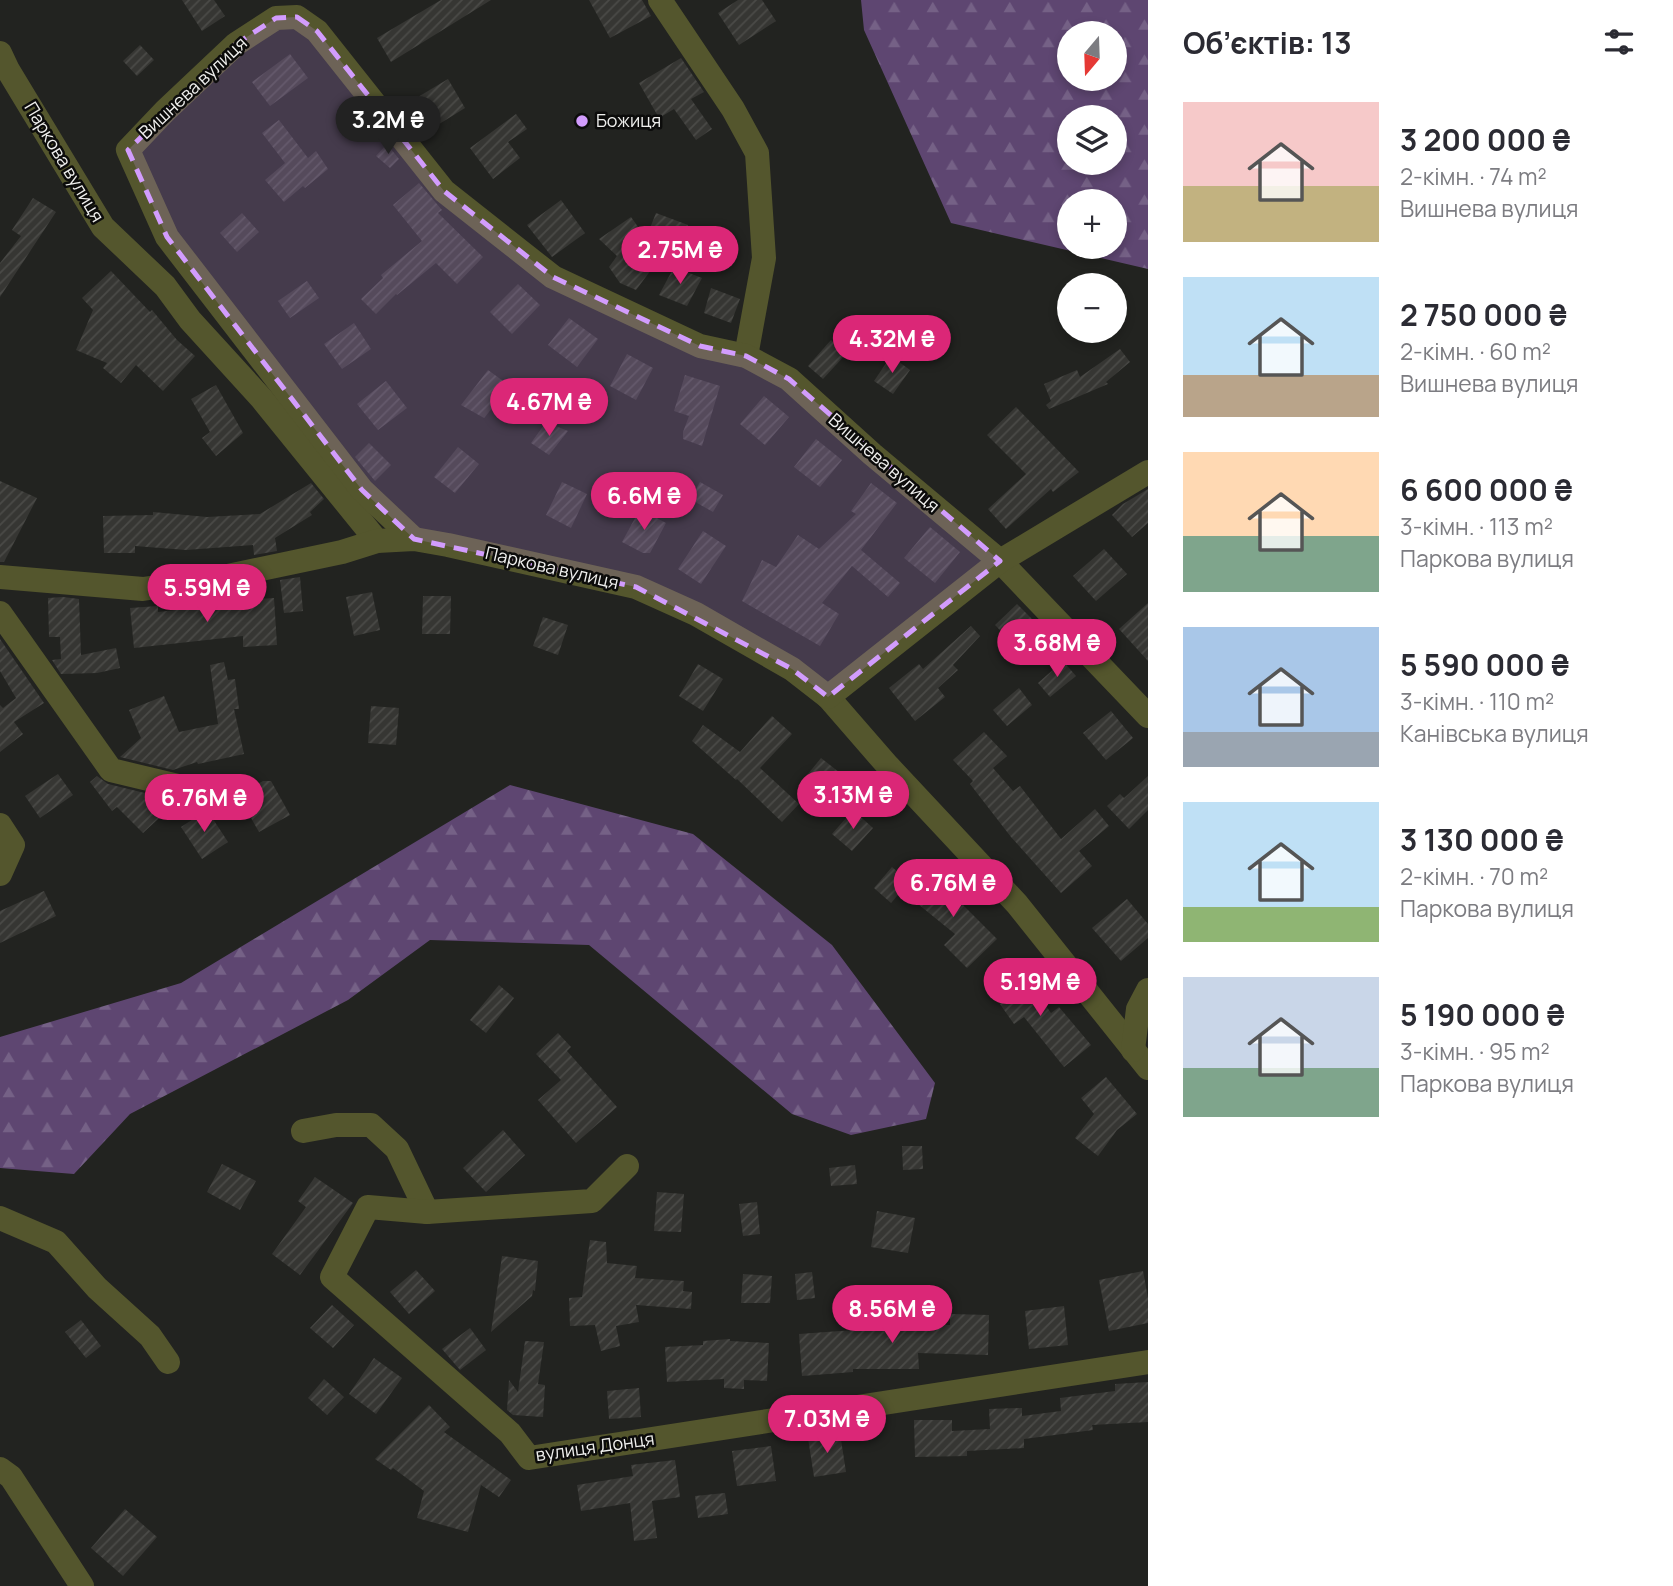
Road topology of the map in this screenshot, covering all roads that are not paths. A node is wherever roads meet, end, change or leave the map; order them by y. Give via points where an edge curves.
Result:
1 (660, 0) edge
2 (0, 53) edge
3 (167, 237) junction
4 (165, 286) junction
5 (746, 356) junction
6 (1148, 472) edge
7 (414, 540) junction
8 (377, 541) junction
9 (1000, 561) junction
10 (0, 577) edge
11 (0, 612) edge
12 (828, 697) junction
13 (1148, 716) edge
14 (207, 793) dead end
15 (0, 825) edge
16 (0, 874) edge
17 (1148, 990) edge
18 (1140, 1059) edge
19 (303, 1131) dead end
20 (627, 1166) dead end
21 (427, 1212) junction
22 (0, 1218) edge
23 (168, 1362) dead end
24 (1148, 1362) edge
25 (0, 1469) edge
26 (82, 1586) edge

1 - 5 street via 757,153 764,258
2 - 4 street, Паркова вулиця via 103,227
3 - 4 street
3 - 5 street, Вишнева вулиця via 128,150 236,44 276,18 297,18 317,32 444,191 553,278 700,346
3 - 7 street, Вишнева вулиця via 362,490
4 - 8 street, Паркова вулиця
5 - 9 street, Вишнева вулиця via 789,379
6 - 9 street
7 - 8 street, Паркова вулиця
7 - 12 street, Паркова вулиця via 636,587 696,614 792,668
8 - 10 street via 223,577 143,589
9 - 12 street
9 - 13 street, Вишнева вулиця
11 - 14 street via 111,770
12 - 18 street, Паркова вулиця via 1017,904
15 - 16 street via 13,845
17 - 18 street via 1138,1009
19 - 21 street via 371,1125 397,1149
20 - 21 street, вулиця Донця via 592,1200
21 - 24 street, вулиця Донця via 368,1207 332,1278 510,1433 529,1458
22 - 23 street via 57,1242 97,1288 150,1336
25 - 26 street via 11,1477

